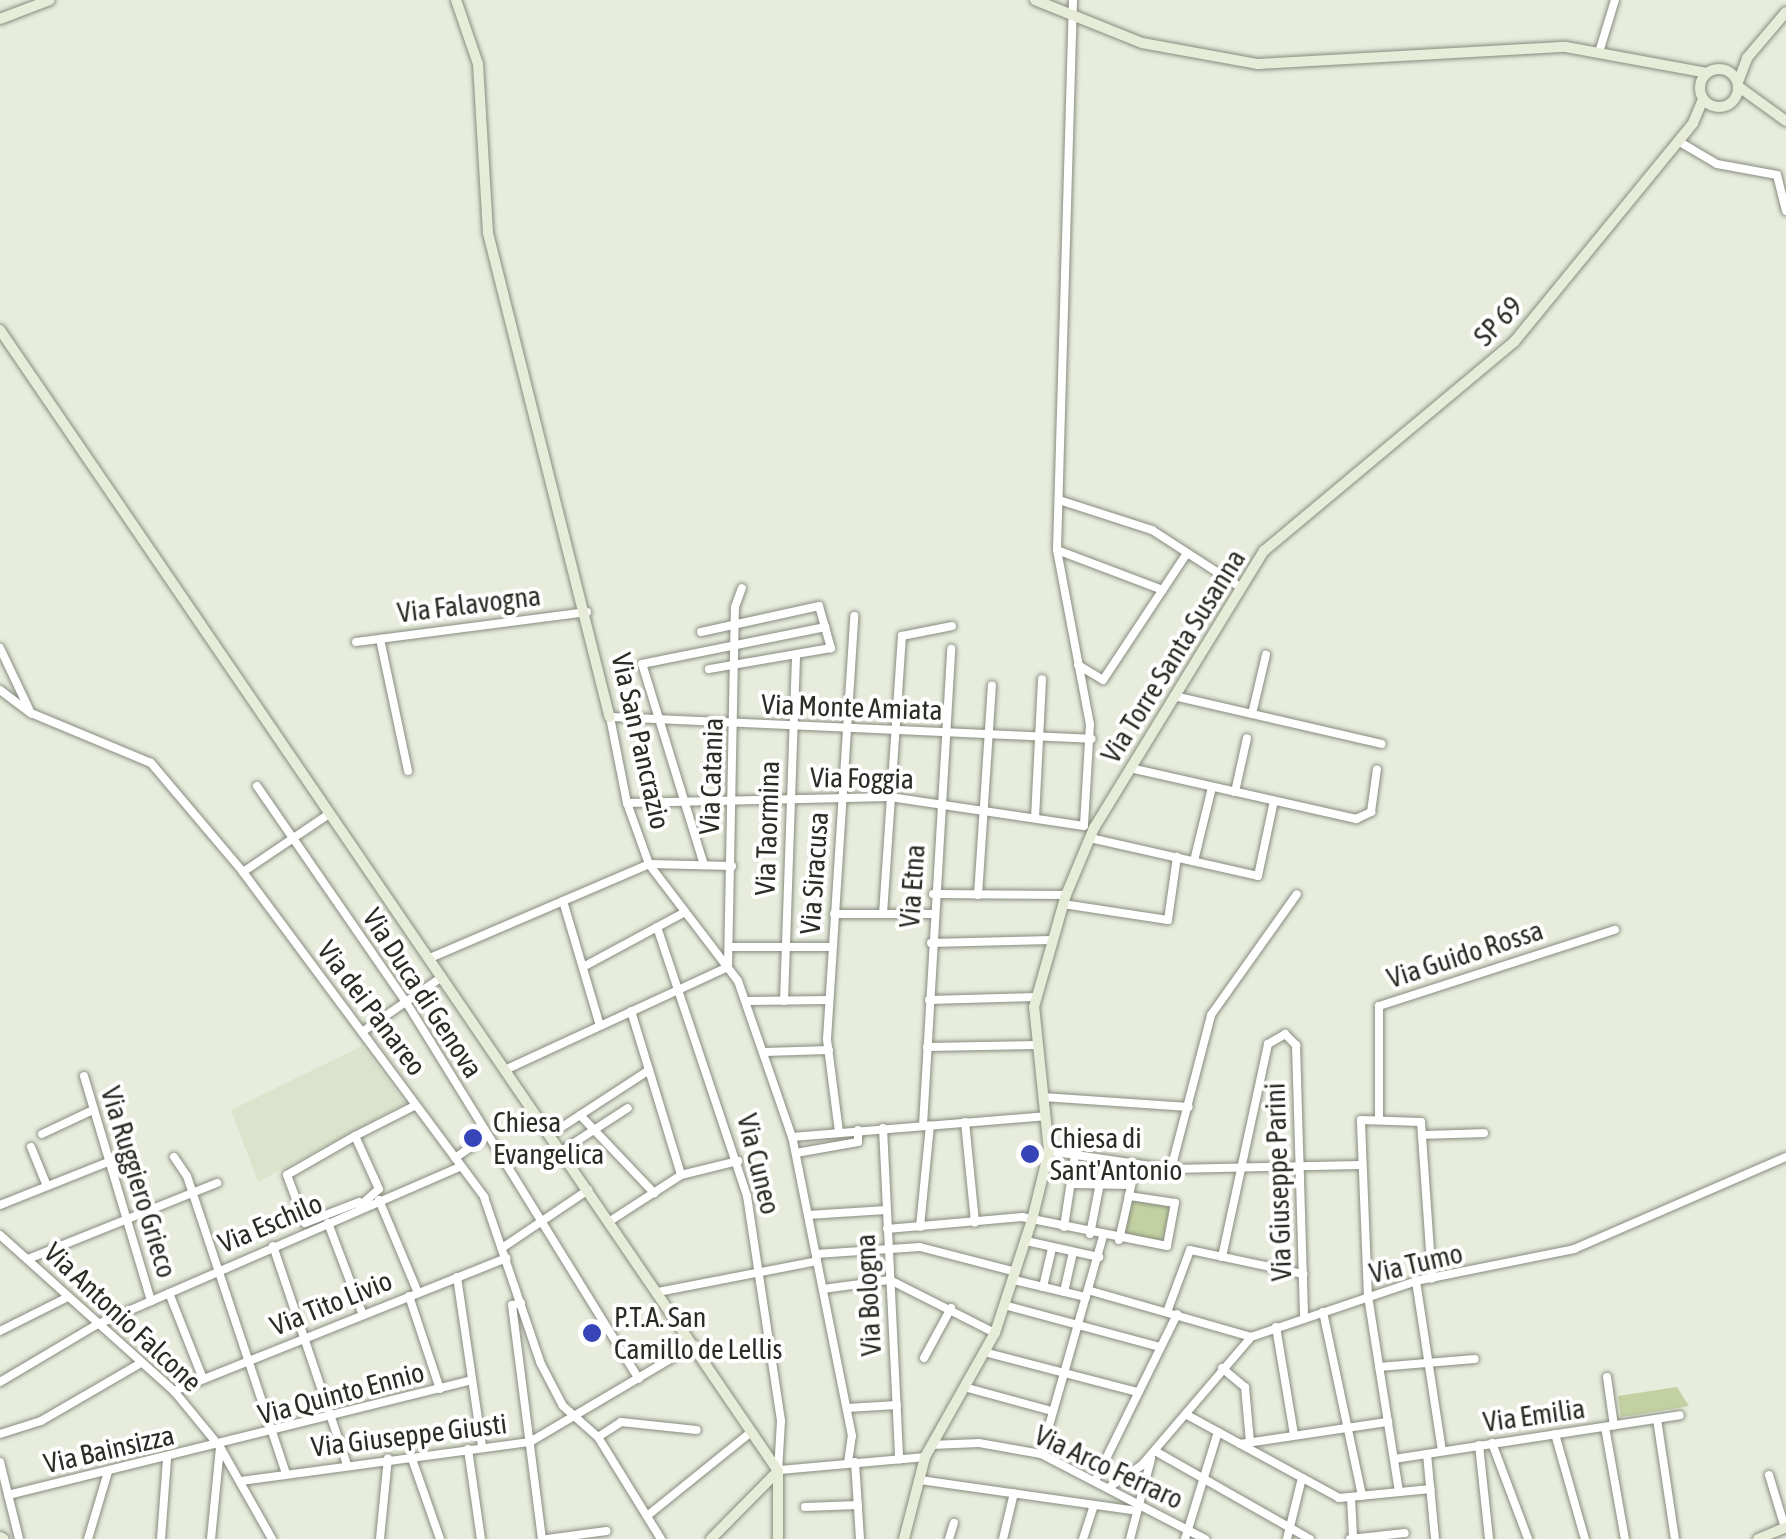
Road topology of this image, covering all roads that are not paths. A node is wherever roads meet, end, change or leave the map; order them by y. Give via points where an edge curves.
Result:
1 (50, 0) edge
2 (456, 0) edge
3 (1034, 0) edge
4 (1073, 0) edge
5 (1615, 0) edge
6 (1786, 12) edge
7 (0, 19) edge
8 (1071, 19) junction
9 (1600, 49) junction
10 (1747, 58) junction
11 (1669, 69) junction
12 (1724, 69) junction
13 (1707, 73) junction
14 (1738, 85) junction
15 (1701, 94) junction
16 (1733, 102) junction
17 (1721, 108) junction
18 (1771, 112) junction
19 (1786, 121) edge
20 (1693, 123) junction
21 (1678, 141) junction
22 (1786, 211) edge
23 (0, 330) edge
24 (1060, 500) junction
25 (1303, 518) joint
26 (1057, 550) junction
27 (1187, 553) junction
28 (1240, 587) junction
29 (742, 588) dead end
30 (1163, 590) junction
31 (587, 612) junction
32 (854, 616) dead end
33 (738, 624) junction
34 (952, 626) dead end
35 (825, 627) junction
36 (701, 632) dead end
37 (380, 638) junction
38 (356, 642) dead end
39 (739, 645) junction
40 (0, 648) edge
41 (951, 649) dead end
42 (1266, 655) dead end
43 (796, 656) junction
44 (738, 665) junction
45 (1078, 665) junction
46 (709, 669) dead end
47 (1042, 679) dead end
48 (992, 685) dead end
49 (0, 690) edge
50 (1174, 696) junction
51 (31, 713) junction
52 (1252, 714) junction
53 (610, 718) junction
54 (658, 720) junction
55 (734, 724) junction
56 (793, 727) junction
57 (846, 730) junction
58 (894, 732) junction
59 (946, 733) junction
60 (987, 734) junction
61 (1038, 737) junction
62 (1247, 738) dead end
63 (1091, 739) junction
64 (1382, 744) dead end
65 (1130, 768) junction
66 (1377, 769) dead end
67 (408, 771) dead end
68 (257, 786) dead end
69 (1212, 787) junction
70 (1235, 792) junction
71 (890, 797) junction
72 (842, 798) junction
73 (791, 799) junction
74 (731, 801) junction
75 (1274, 801) junction
76 (682, 802) junction
77 (940, 802) junction
78 (627, 803) junction
79 (982, 810) junction
80 (329, 814) junction
81 (1035, 818) junction
82 (1088, 835) junction
83 (292, 838) junction
84 (1177, 857) junction
85 (1194, 862) junction
86 (648, 864) junction
87 (704, 865) junction
88 (732, 866) junction
89 (243, 872) junction
90 (933, 894) junction
91 (1297, 894) dead end
92 (978, 895) junction
93 (1064, 899) junction
94 (563, 902) junction
95 (684, 912) junction
96 (834, 914) junction
97 (883, 914) junction
98 (932, 914) junction
99 (657, 927) junction
100 (1615, 930) dead end
101 (1051, 940) junction
102 (930, 943) junction
103 (786, 946) junction
104 (729, 947) junction
105 (832, 947) junction
106 (430, 958) junction
107 (583, 967) junction
108 (728, 967) junction
109 (442, 977) junction
110 (679, 989) junction
111 (1036, 998) junction
112 (784, 1000) junction
113 (829, 1000) junction
114 (928, 1000) junction
115 (406, 1002) junction
116 (746, 1002) junction
117 (632, 1011) junction
118 (600, 1026) junction
119 (362, 1032) junction
120 (1037, 1045) junction
121 (927, 1047) junction
122 (829, 1050) junction
123 (765, 1052) junction
124 (507, 1069) junction
125 (648, 1070) junction
126 (84, 1076) dead end
127 (1043, 1097) junction
128 (416, 1105) junction
129 (628, 1108) dead end
130 (1189, 1108) junction
131 (93, 1110) junction
132 (580, 1115) junction
133 (1045, 1116) junction
134 (1379, 1119) junction
135 (966, 1122) junction
136 (926, 1125) junction
137 (883, 1128) junction
138 (858, 1130) junction
139 (591, 1132) junction
140 (839, 1132) junction
141 (1484, 1133) dead end
142 (42, 1134) dead end
143 (551, 1134) junction
144 (1422, 1135) junction
145 (355, 1136) junction
146 (487, 1136) junction
147 (792, 1137) junction
148 (32, 1147) dead end
149 (562, 1150) junction
150 (1050, 1151) junction
151 (796, 1153) junction
152 (1076, 1155) junction
153 (1786, 1157) edge
154 (174, 1158) dead end
155 (738, 1160) junction
156 (108, 1162) junction
157 (458, 1162) junction
158 (1136, 1164) junction
159 (1360, 1165) junction
160 (1302, 1166) junction
161 (1244, 1168) junction
162 (1171, 1169) junction
163 (681, 1175) junction
164 (217, 1183) dead end
165 (1072, 1184) junction
166 (48, 1186) junction
167 (1099, 1188) junction
168 (588, 1190) junction
169 (1130, 1190) junction
170 (654, 1193) junction
171 (192, 1196) junction
172 (380, 1200) junction
173 (360, 1205) junction
174 (0, 1206) edge
175 (886, 1210) junction
176 (808, 1215) junction
177 (126, 1220) junction
178 (1032, 1220) junction
179 (610, 1221) junction
180 (540, 1222) junction
181 (975, 1222) junction
182 (328, 1223) junction
183 (920, 1227) junction
184 (1064, 1227) junction
185 (887, 1229) junction
186 (1090, 1234) junction
187 (0, 1235) edge
188 (1103, 1237) junction
189 (1119, 1240) junction
190 (1026, 1241) junction
191 (272, 1246) junction
192 (1052, 1248) junction
193 (888, 1249) junction
194 (1073, 1252) junction
195 (504, 1253) junction
196 (1099, 1257) junction
197 (1222, 1257) junction
198 (816, 1258) junction
199 (28, 1259) junction
200 (216, 1271) junction
201 (758, 1273) junction
202 (1303, 1274) junction
203 (1015, 1276) junction
204 (457, 1277) junction
205 (1432, 1279) junction
206 (890, 1280) junction
207 (1416, 1281) junction
208 (1043, 1287) junction
209 (823, 1289) junction
210 (658, 1292) junction
211 (1064, 1292) junction
212 (168, 1293) junction
213 (1088, 1294) junction
214 (413, 1295) junction
215 (68, 1296) junction
216 (1368, 1297) junction
217 (151, 1300) junction
218 (521, 1303) junction
219 (1004, 1305) junction
220 (950, 1308) junction
221 (1322, 1312) junction
222 (1172, 1313) junction
223 (363, 1315) junction
224 (1304, 1318) junction
225 (96, 1324) junction
226 (1078, 1325) junction
227 (1276, 1327) junction
228 (0, 1331) edge
229 (994, 1333) junction
230 (1251, 1336) junction
231 (306, 1338) junction
232 (694, 1345) junction
233 (1160, 1347) junction
234 (984, 1352) junction
235 (924, 1358) dead end
236 (1475, 1359) dead end
237 (248, 1361) junction
238 (1428, 1362) junction
239 (141, 1363) junction
240 (1379, 1367) junction
241 (1222, 1368) junction
242 (1064, 1372) junction
243 (1606, 1377) dead end
244 (203, 1379) junction
245 (638, 1379) junction
246 (472, 1380) junction
247 (0, 1382) edge
248 (964, 1387) junction
249 (440, 1389) junction
250 (174, 1392) junction
251 (1138, 1392) junction
252 (897, 1405) junction
253 (847, 1408) junction
254 (1052, 1411) junction
255 (1187, 1415) junction
256 (1680, 1415) dead end
257 (576, 1416) junction
258 (332, 1419) junction
259 (1656, 1419) junction
260 (1388, 1422) junction
261 (1610, 1426) junction
262 (1347, 1427) junction
263 (697, 1430) dead end
264 (751, 1432) junction
265 (1218, 1432) junction
266 (0, 1434) edge
267 (273, 1434) junction
268 (1555, 1434) junction
269 (1294, 1435) junction
270 (598, 1438) junction
271 (530, 1442) junction
272 (1245, 1443) junction
273 (1492, 1444) junction
274 (931, 1445) junction
275 (1479, 1445) junction
276 (220, 1447) junction
277 (482, 1447) junction
278 (468, 1449) junction
279 (1442, 1451) junction
280 (1153, 1452) junction
281 (1041, 1454) junction
282 (1427, 1454) junction
283 (411, 1456) junction
284 (388, 1458) junction
285 (924, 1458) junction
286 (167, 1459) junction
287 (1394, 1459) junction
288 (899, 1460) junction
289 (0, 1462) edge
290 (852, 1462) junction
291 (346, 1465) junction
292 (778, 1471) junction
293 (108, 1472) junction
294 (286, 1473) junction
295 (1769, 1475) dead end
296 (1203, 1478) junction
297 (1302, 1478) junction
298 (241, 1480) junction
299 (920, 1480) junction
300 (1096, 1481) junction
301 (1108, 1488) junction
302 (1430, 1488) junction
303 (1399, 1492) junction
304 (1014, 1493) junction
305 (8, 1494) junction
306 (1362, 1496) junction
307 (1351, 1498) junction
308 (858, 1504) junction
309 (1094, 1505) junction
310 (806, 1506) dead end
311 (1138, 1507) junction
312 (647, 1516) junction
313 (954, 1523) dead end
314 (1290, 1528) junction
315 (1786, 1528) edge
316 (606, 1531) dead end
317 (1405, 1533) dead end
318 (1187, 1534) edge
319 (1351, 1538) edge
320 (20, 1539) edge
321 (88, 1539) edge
322 (161, 1539) edge
323 (211, 1539) edge
324 (272, 1539) edge
325 (380, 1539) edge
326 (440, 1539) edge
327 (480, 1539) edge
328 (545, 1539) edge
329 (661, 1539) edge
330 (711, 1539) edge
331 (778, 1539) edge
332 (860, 1539) edge
333 (904, 1539) edge
334 (949, 1539) edge
335 (1003, 1539) edge
336 (1083, 1539) edge
337 (1130, 1539) edge
338 (1205, 1539) edge
339 (1287, 1539) edge
340 (1310, 1539) edge
341 (1435, 1539) edge
342 (1489, 1539) edge
343 (1528, 1539) edge
344 (1585, 1539) edge
345 (1624, 1539) edge
346 (1675, 1539) edge
347 (1758, 1539) edge

1 - 7 main road
2 - 31 main road, Via San Pancrazio via 478,64 488,232
3 - 8 main road
4 - 8 street
5 - 9 street
6 - 10 main road
8 - 9 main road via 1175,52 1258,64 1520,47
8 - 24 street
9 - 11 main road
10 - 12 main road
10 - 14 main road
11 - 13 main road
11 - 15 main road
12 - 13 main road
12 - 14 main road
13 - 15 main road
14 - 16 main road
14 - 18 main road
15 - 17 main road
15 - 20 main road
16 - 17 main road
16 - 18 main road
17 - 20 main road
18 - 19 main road
20 - 21 main road, SP 69
21 - 22 street via 1717,164 1770,170
21 - 25 main road, SP 69 via 1514,342
23 - 80 main road
24 - 26 street
24 - 27 street via 1152,530
25 - 28 main road, Via Torre Santa Susanna via 1264,551
26 - 30 street
26 - 45 street
27 - 28 street
27 - 30 street
28 - 50 main road, Via Torre Santa Susanna
29 - 33 street, Via Catania
30 - 45 street via 1103,680
31 - 37 street, Via Falavogna
31 - 53 main road, Via San Pancrazio
32 - 57 street, Via Siracusa
33 - 35 street via 819,606
33 - 36 street
33 - 39 street, Via Catania
34 - 58 street via 902,636
35 - 39 street
35 - 43 street via 831,648
37 - 38 street, Via Falavogna
37 - 67 street
39 - 44 street, Via Catania
39 - 54 street via 642,664
40 - 51 street
41 - 59 street, Via Etna
42 - 52 street
43 - 44 street
43 - 56 street, Via Taormina
44 - 46 street
44 - 55 street, Via Catania
45 - 63 street
47 - 61 street
48 - 60 street
49 - 51 street, Via dei Panareo
50 - 52 street
50 - 65 main road, Via Torre Santa Susanna
51 - 89 street, Via dei Panareo via 151,764
52 - 64 street
53 - 54 street, Via Monte Amiata
53 - 78 street, Via San Pancrazio
54 - 55 street, Via Monte Amiata
54 - 76 street
55 - 56 street, Via Monte Amiata
55 - 74 street, Via Catania
56 - 57 street, Via Monte Amiata
56 - 73 street, Via Taormina
57 - 58 street, Via Monte Amiata
57 - 72 street, Via Siracusa
58 - 59 street, Via Monte Amiata
58 - 71 street
59 - 60 street, Via Monte Amiata
59 - 77 street, Via Etna
60 - 61 street, Via Monte Amiata
60 - 79 street
61 - 63 street, Via Monte Amiata
61 - 81 street
62 - 70 street
63 - 82 street
65 - 69 street
65 - 82 main road, Via Torre Santa Susanna
66 - 75 street via 1371,812 1363,818
68 - 83 street
69 - 70 street
69 - 85 street
70 - 75 street
71 - 72 street, Via Foggia
71 - 77 street, Via Foggia
71 - 97 street
72 - 73 street, Via Foggia
72 - 96 street, Via Siracusa
73 - 74 street, Via Foggia
73 - 103 street, Via Taormina
74 - 76 street, Via Foggia
74 - 88 street, Via Catania
75 - 85 street, Via Foggia via 1258,876
76 - 78 street, Via Foggia
76 - 87 street
77 - 79 street, Via Foggia
77 - 90 street, Via Etna
78 - 86 street, Via San Pancrazio
79 - 81 street, Via Foggia
79 - 92 street
80 - 83 street
80 - 106 main road
81 - 82 street, Via Foggia
82 - 84 street, Via Foggia
82 - 93 main road, Via Torre Santa Susanna
83 - 89 street
83 - 115 street, Via Duca di Genova
84 - 85 street, Via Foggia
84 - 93 street via 1168,920
86 - 87 street
86 - 94 street
86 - 95 street, Via San Pancrazio
87 - 88 street
88 - 104 street, Via Catania
89 - 119 street, Via dei Panareo
90 - 92 street
90 - 98 street, Via Etna
91 - 130 street via 1211,1015
92 - 93 street
93 - 101 main road, Via Torre Santa Susanna
94 - 106 street
94 - 107 street
95 - 99 street
95 - 108 street, Via San Pancrazio
96 - 97 street
96 - 105 street, Via Siracusa
97 - 98 street
98 - 102 street, Via Etna
99 - 107 street
99 - 110 street, Via Cuneo
100 - 134 street, Via Guido Rossa via 1379,1006
101 - 102 street
101 - 111 main road, Via Torre Santa Susanna
102 - 114 street, Via Etna
103 - 104 street
103 - 105 street
103 - 112 street, Via Taormina
104 - 108 street, Via Catania
105 - 113 street, Via Siracusa
106 - 109 main road
107 - 118 street
108 - 110 street
108 - 116 street, Via San Pancrazio
109 - 115 street
109 - 124 main road
110 - 117 street
110 - 155 street, Via Cuneo
111 - 114 street
111 - 120 main road, Via Torre Santa Susanna
112 - 113 street
112 - 116 street
113 - 122 street, Via Siracusa
114 - 121 street, Via Etna
115 - 119 street
115 - 146 street, Via Duca di Genova
116 - 123 street, Via San Pancrazio
117 - 118 street
117 - 125 street
118 - 124 street
119 - 128 street, Via dei Panareo
120 - 121 street
120 - 127 main road, Via Torre Santa Susanna
121 - 136 street, Via Etna
122 - 123 street
122 - 140 street, Via Siracusa
123 - 147 street, Via San Pancrazio
124 - 143 main road
125 - 132 street
125 - 163 street
126 - 131 street, Via Ruggiero Grieco
127 - 130 street
127 - 133 main road, Via Torre Santa Susanna
128 - 145 street
128 - 157 street, Via dei Panareo
129 - 139 street
130 - 162 street
131 - 142 street
131 - 156 street, Via Ruggiero Grieco
132 - 139 street
132 - 143 street
133 - 135 street
133 - 150 main road, Via Torre Santa Susanna
134 - 144 street via 1421,1122
134 - 159 street via 1360,1124
135 - 136 street
135 - 181 street
136 - 137 street
136 - 183 street, Via Etna
137 - 138 street
137 - 175 street, Via Bologna
138 - 140 street
138 - 151 street via 858,1142
139 - 149 street
139 - 170 street via 642,1173
140 - 147 street
141 - 144 street
143 - 149 main road
144 - 205 street
145 - 173 street via 379,1189
145 - 173 street via 288,1175 305,1223
146 - 157 street, Via Eschilo
146 - 180 street, Via Duca di Genova
147 - 151 street, Via San Pancrazio
148 - 166 street
149 - 168 main road
150 - 152 street
150 - 178 main road, Via Torre Santa Susanna
151 - 176 street, Via San Pancrazio
152 - 158 street
152 - 165 street
153 - 205 street, Via Tumo via 1574,1250
154 - 171 street
155 - 163 street
155 - 201 street, Via Cuneo
156 - 166 street
156 - 177 street, Via Ruggiero Grieco
157 - 172 street, Via Eschilo
157 - 195 street, Via dei Panareo via 484,1198
158 - 162 street
158 - 169 street
159 - 160 street
159 - 216 street
160 - 161 street
160 - 161 street, Via Giuseppe Parini via 1296,1045 1278,1032 1266,1054
160 - 202 street, Via Giuseppe Parini
161 - 162 street
161 - 197 street
163 - 170 street
164 - 171 street
165 - 167 street
165 - 184 street
166 - 174 street
167 - 169 street via 1110,1182
167 - 186 street
168 - 179 main road
168 - 180 street, Via Tito Livio
169 - 189 street
169 - 189 street via 1175,1203 1167,1246
170 - 179 street
171 - 177 street
171 - 200 street
172 - 173 street, Via Eschilo
172 - 214 street
173 - 182 street, Via Eschilo
175 - 176 street
175 - 185 street, Via Bologna
176 - 198 street, Via San Pancrazio
177 - 199 street
177 - 217 street, Via Ruggiero Grieco
178 - 181 street
178 - 184 street
178 - 190 main road, Via Torre Santa Susanna
179 - 210 main road
180 - 195 street, Via Tito Livio
180 - 245 street, Via Duca di Genova
181 - 183 street
182 - 191 street, Via Eschilo
182 - 223 street
183 - 185 street
184 - 186 street
185 - 193 street, Via Bologna
186 - 188 street
187 - 199 street, Via Antonio Falcone
188 - 189 street
188 - 196 street
190 - 192 street
190 - 203 main road, Via Torre Santa Susanna
191 - 200 street, Via Eschilo
191 - 231 street
192 - 194 street
192 - 208 street
193 - 198 street
193 - 203 street via 935,1250
193 - 206 street, Via Bologna
194 - 196 street
194 - 211 street
195 - 204 street, Via Tito Livio
195 - 218 street, Via dei Panareo
196 - 213 street
197 - 202 street
197 - 222 street via 1190,1250
198 - 201 street
198 - 209 street, Via San Pancrazio
199 - 215 street, Via Antonio Falcone
200 - 212 street, Via Eschilo
200 - 237 street
201 - 210 street
201 - 292 street, Via Cuneo via 781,1421
202 - 224 street, Via Giuseppe Parini
203 - 208 street
203 - 219 main road, Via Torre Santa Susanna
204 - 214 street, Via Tito Livio
204 - 246 street
205 - 207 street, Via Tumo
206 - 209 street
206 - 220 street
206 - 252 street, Via Bologna
207 - 216 street, Via Tumo
207 - 238 street
208 - 211 street
209 - 253 street, Via San Pancrazio
210 - 232 main road
211 - 213 street
212 - 217 street, Via Eschilo
212 - 244 street
213 - 222 street
213 - 226 street
214 - 223 street, Via Tito Livio
214 - 249 street
215 - 225 street, Via Antonio Falcone
215 - 228 street
216 - 221 street, Via Tumo
216 - 240 street
217 - 225 street, Via Eschilo
218 - 257 street, Via dei Panareo via 541,1364 563,1406
218 - 271 street via 512,1304
219 - 226 street
219 - 229 main road, Via Torre Santa Susanna
220 - 229 street
220 - 235 street
221 - 224 street, Via Tumo
221 - 262 street
222 - 230 street
222 - 233 street
223 - 231 street, Via Tito Livio
224 - 227 street, Via Tumo
225 - 239 street, Via Antonio Falcone
225 - 247 street, Via Eschilo
226 - 233 street
226 - 242 street
227 - 230 street, Via Tumo
227 - 269 street
229 - 234 main road, Via Torre Santa Susanna
230 - 241 street, Via Tumo
231 - 237 street, Via Tito Livio
231 - 258 street
232 - 245 street, Via Giuseppe Giusti
232 - 264 main road
233 - 251 street
234 - 242 street
234 - 248 main road, Via Torre Santa Susanna
236 - 238 street
237 - 244 street, Via Tito Livio
237 - 267 street
238 - 240 street
238 - 279 street
239 - 250 street, Via Antonio Falcone
239 - 266 street via 41,1421
240 - 260 street
241 - 255 street, Via Tumo
241 - 272 street via 1245,1387
242 - 251 street
242 - 254 street
243 - 261 street
244 - 250 street, Via Tito Livio
245 - 257 street, Via Giuseppe Giusti
246 - 249 street, Via Quinto Ennio
246 - 277 street
248 - 254 street
248 - 274 main road, Via Torre Santa Susanna
249 - 258 street, Via Quinto Ennio
250 - 276 street, Via Antonio Falcone
251 - 300 street
252 - 253 street
252 - 288 street, Via Bologna
253 - 290 street, Via San Pancrazio
254 - 281 street
255 - 265 street
255 - 280 street, Via Tumo
256 - 259 street, Via Emilia
257 - 270 street, Via dei Panareo
257 - 271 street, Via Giuseppe Giusti
258 - 267 street, Via Quinto Ennio
258 - 291 street
259 - 261 street, Via Emilia
259 - 346 street
260 - 262 street
260 - 287 street
261 - 268 street, Via Emilia
261 - 345 street
262 - 269 street
262 - 306 street
263 - 270 street via 621,1422
264 - 292 main road
264 - 312 street
265 - 272 street
265 - 296 street
267 - 276 street, Via Quinto Ennio
267 - 294 street
268 - 273 street, Via Emilia
268 - 344 street
269 - 272 street
270 - 312 street, Via dei Panareo
271 - 277 street, Via Giuseppe Giusti
271 - 328 street
272 - 297 street
273 - 275 street, Via Emilia
273 - 343 street
274 - 281 street, Via Arco Ferraro via 979,1443
274 - 285 main road, Via Torre Santa Susanna
275 - 279 street, Via Emilia
275 - 342 street
276 - 286 street, Via Bainsizza
276 - 298 street, Via Antonio Falcone
276 - 323 street
277 - 278 street, Via Giuseppe Giusti
278 - 283 street, Via Giuseppe Giusti
278 - 327 street
279 - 282 street, Via Emilia
280 - 296 street
280 - 301 street, Via Tumo
280 - 311 street
281 - 300 street, Via Arco Ferraro
282 - 287 street, Via Emilia
282 - 302 street
283 - 284 street, Via Giuseppe Giusti
283 - 326 street
284 - 291 street, Via Giuseppe Giusti
284 - 325 street
285 - 288 street
285 - 299 main road, Via Torre Santa Susanna
286 - 293 street, Via Bainsizza
286 - 322 street
287 - 303 street
288 - 290 street
289 - 305 street
290 - 292 street
290 - 308 street, Via San Pancrazio
291 - 294 street, Via Giuseppe Giusti
292 - 330 main road
292 - 331 main road
293 - 305 street, Via Bainsizza
293 - 321 street
294 - 298 street, Via Giuseppe Giusti
295 - 315 street
296 - 314 street
296 - 318 street
297 - 307 street
297 - 314 street
298 - 324 street, Via Antonio Falcone
299 - 304 street
299 - 333 main road, Via Torre Santa Susanna
300 - 301 street, Via Arco Ferraro
301 - 311 street, Via Arco Ferraro
302 - 303 street
302 - 341 street
303 - 306 street
304 - 309 street
304 - 335 street
305 - 320 street
306 - 307 street
307 - 319 street
308 - 310 street
308 - 332 street, Via San Pancrazio
309 - 311 street
309 - 336 street
311 - 318 street, Via Arco Ferraro
311 - 337 street
312 - 329 street, Via dei Panareo
313 - 334 street
314 - 339 street
314 - 340 street
315 - 347 main road
316 - 328 street
317 - 319 street
318 - 338 street, Via Arco Ferraro

